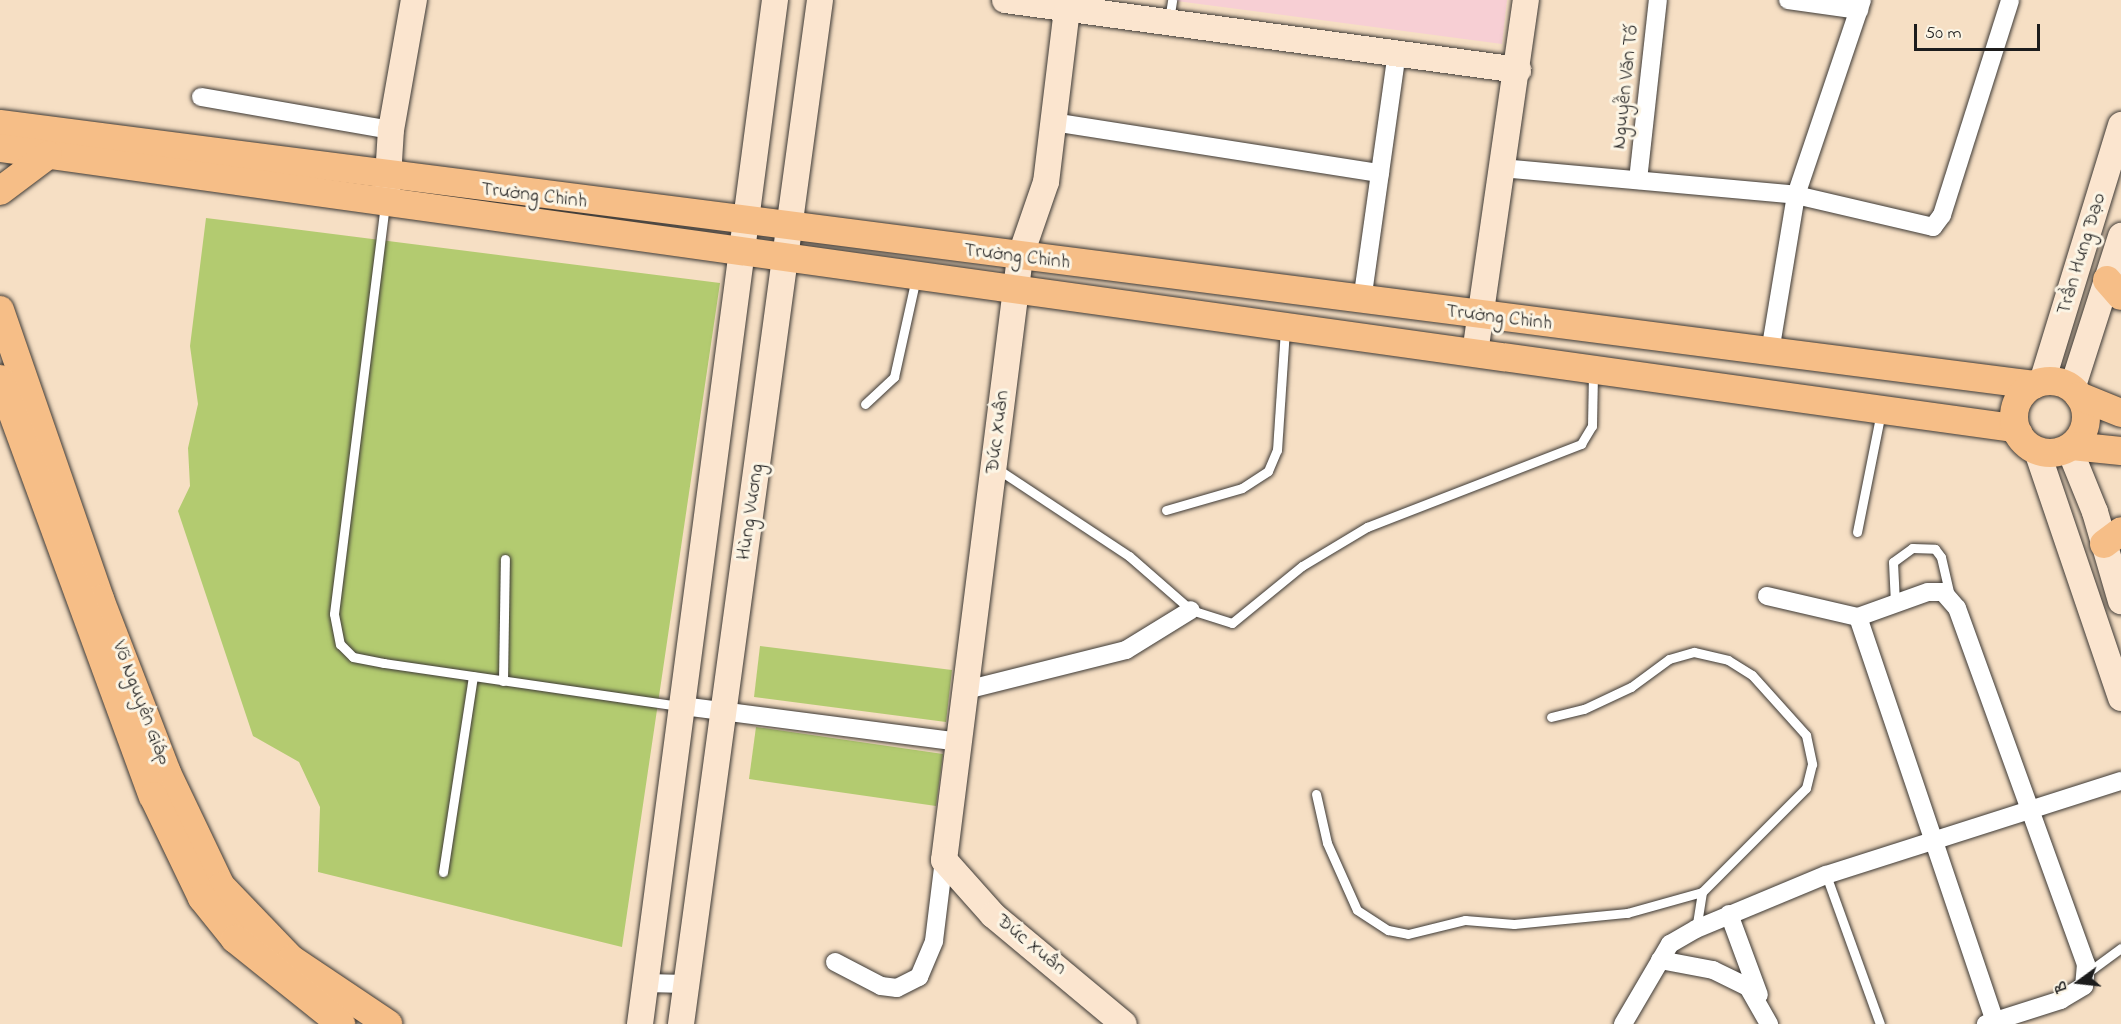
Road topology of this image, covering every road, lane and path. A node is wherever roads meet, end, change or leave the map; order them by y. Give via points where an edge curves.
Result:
1 (414, 0) edge
2 (775, 0) edge
3 (820, 0) edge
4 (1005, 0) edge
5 (1526, 0) edge
6 (1658, 0) edge
7 (1788, 0) edge
8 (2010, 0) edge
9 (1860, 5) edge
10 (1077, 6) edge
11 (1171, 11) edge
12 (1397, 53) junction
13 (1518, 70) junction
14 (201, 96) dead end
15 (1053, 122) junction
16 (0, 124) edge
17 (2121, 125) edge
18 (391, 130) junction
19 (0, 148) edge
20 (48, 155) junction
21 (1503, 168) junction
22 (1380, 173) junction
23 (1638, 180) junction
24 (387, 190) junction
25 (0, 191) edge
26 (1796, 195) junction
27 (747, 222) junction
28 (789, 227) junction
29 (2121, 236) edge
30 (744, 252) junction
31 (785, 257) junction
32 (1020, 257) junction
33 (916, 276) junction
34 (2114, 288) edge
35 (1017, 290) junction
36 (1289, 292) junction
37 (1362, 301) junction
38 (0, 310) edge
39 (1480, 316) junction
40 (1285, 327) junction
41 (1770, 352) junction
42 (1475, 353) junction
43 (1594, 370) junction
44 (0, 379) edge
45 (2038, 384) junction
46 (2075, 392) junction
47 (865, 404) dead end
48 (1881, 410) junction
49 (2121, 412) edge
50 (2028, 442) junction
51 (2070, 447) junction
52 (2121, 451) edge
53 (994, 467) junction
54 (1166, 510) dead end
55 (1857, 532) dead end
56 (2112, 538) edge
57 (505, 559) dead end
58 (1767, 596) dead end
59 (1951, 598) junction
60 (2121, 601) edge
61 (1895, 603) junction
62 (1191, 610) junction
63 (1858, 617) junction
64 (473, 676) junction
65 (503, 681) junction
66 (966, 690) junction
67 (2121, 698) edge
68 (683, 706) junction
69 (724, 712) junction
70 (1551, 717) dead end
71 (959, 742) junction
72 (2121, 781) edge
73 (1316, 794) dead end
74 (2030, 814) junction
75 (1933, 842) junction
76 (944, 860) junction
77 (443, 872) dead end
78 (1826, 875) junction
79 (1702, 892) junction
80 (1729, 914) junction
81 (1696, 929) junction
82 (2121, 948) edge
83 (1660, 960) junction
84 (835, 962) dead end
85 (2085, 975) junction
86 (646, 983) junction
87 (687, 984) junction
88 (1762, 1006) junction
89 (1990, 1023) edge
90 (341, 1024) edge
91 (388, 1024) edge
92 (640, 1024) edge
93 (681, 1024) edge
94 (1124, 1024) edge
95 (1623, 1024) edge
96 (1769, 1024) edge
97 (1880, 1024) edge

1 - 18 street
2 - 27 street
3 - 28 street, Hùng Vương
4 - 10 street
5 - 13 street
6 - 23 street, Nguyễn Văn Tố
7 - 9 street
8 - 26 street via 1942,215 1933,226
9 - 26 street
10 - 11 street
10 - 15 street, Đức Xuân
11 - 12 street
12 - 13 street
12 - 22 street
13 - 21 street
14 - 18 street
15 - 22 street
15 - 32 street, Đức Xuân via 1046,182
16 - 24 main road, Trường Chinh
17 - 45 street, Trần Hưng Đạo
18 - 24 street
19 - 20 main road, Trường Chinh
20 - 24 main road, Trường Chinh
20 - 25 main road
21 - 23 street
21 - 39 street
22 - 37 street
23 - 26 street
24 - 27 main road, Trường Chinh
24 - 30 main road, Trường Chinh
24 - 64 lane via 336,624 340,644 352,657
26 - 41 street
27 - 28 main road, Trường Chinh
27 - 30 street
28 - 31 street, Hùng Vương
28 - 32 main road, Trường Chinh
29 - 34 street, Trần Hưng Đạo
30 - 31 main road, Trường Chinh
30 - 68 street
31 - 33 main road, Trường Chinh
31 - 69 street, Hùng Vương
32 - 35 street, Đức Xuân
32 - 36 main road, Trường Chinh
33 - 35 main road, Trường Chinh
33 - 47 lane via 894,377
34 - 46 street, Trần Hưng Đạo
35 - 40 main road, Trường Chinh
35 - 53 street, Đức Xuân
36 - 37 main road, Trường Chinh
36 - 40 main road
37 - 39 main road, Trường Chinh
38 - 91 main road, Võ Nguyên Giáp via 100,599 167,773 221,886 291,959
39 - 41 main road, Trường Chinh
39 - 42 street
40 - 42 main road, Trường Chinh
40 - 54 lane via 1277,450 1269,471 1242,488
41 - 45 main road, Trường Chinh
42 - 43 main road, Trường Chinh
43 - 48 main road, Trường Chinh
43 - 62 lane via 1592,426 1581,444 1367,528 1302,566 1232,623
44 - 90 main road, Võ Nguyên Giáp via 153,796 202,898 235,939
45 - 46 main road
45 - 50 main road via 2017,403
46 - 49 main road
46 - 51 main road via 2086,422
48 - 50 main road, Trường Chinh via 2013,428
48 - 55 lane
50 - 51 main road
50 - 67 street
51 - 52 main road
51 - 56 street
53 - 62 lane via 1129,556 1161,589
53 - 66 street, Đức Xuân
56 - 60 street
57 - 65 lane
58 - 63 street
59 - 61 street via 1928,592
59 - 61 lane via 1941,556 1935,549 1912,548 1893,562
59 - 74 street
61 - 63 street
62 - 66 street via 1126,650
63 - 75 street
64 - 65 lane
64 - 77 lane
65 - 68 lane
66 - 71 street, Đức Xuân
68 - 69 street
68 - 86 street
69 - 71 street
69 - 87 street, Hùng Vương
70 - 79 lane via 1584,709 1631,687 1669,659 1694,652 1728,660 1752,675 1806,735 1812,764 1802,795
71 - 76 street, Đức Xuân
72 - 74 street
73 - 79 lane via 1328,843 1357,910 1388,930 1408,934 1465,920 1514,924 1627,913
74 - 75 street
74 - 85 street via 2086,964
75 - 78 street
75 - 89 street
76 - 84 street, Đức Xuân via 929,965 919,977 897,988 881,986
76 - 94 street, Đức Xuân via 993,915
78 - 80 street
78 - 97 lane
79 - 81 lane
80 - 81 street
80 - 88 street
81 - 83 street via 1670,944
82 - 85 lane
83 - 88 street via 1713,970 1748,987
83 - 95 street
85 - 89 street via 2084,986 2061,1000
86 - 87 street
86 - 92 street
87 - 93 street, Hùng Vương
88 - 96 street

